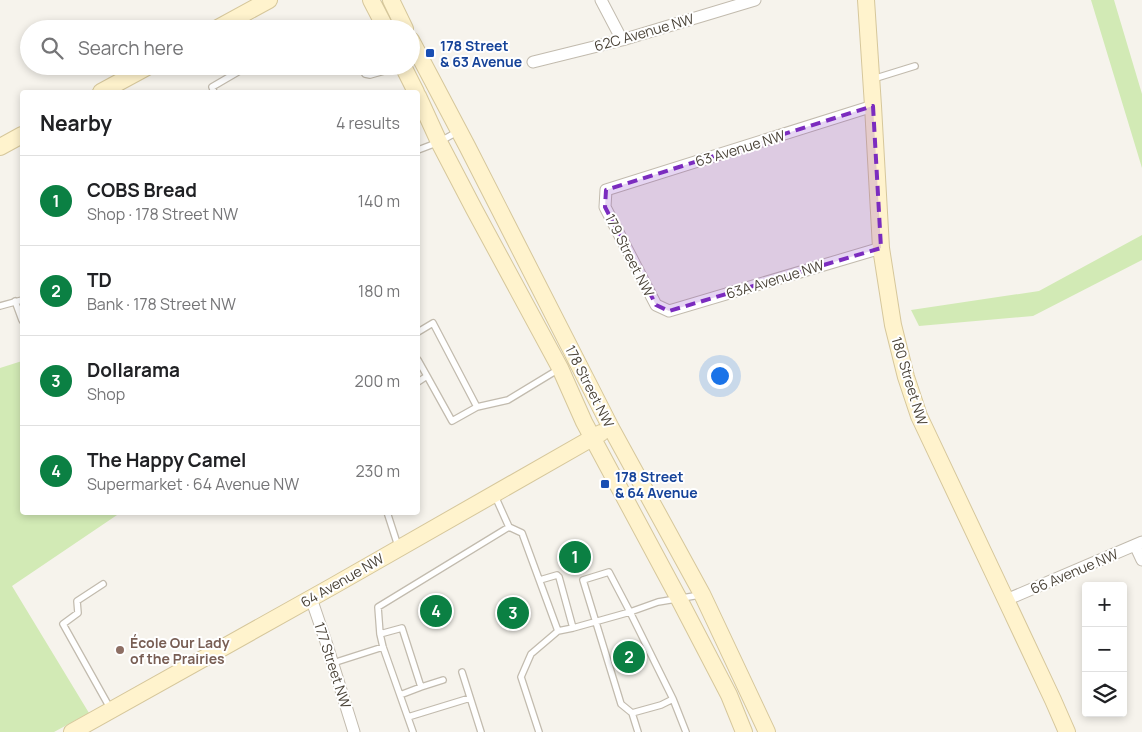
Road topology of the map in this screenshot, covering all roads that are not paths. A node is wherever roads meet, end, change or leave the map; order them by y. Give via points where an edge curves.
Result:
1 (269, 0) edge
2 (365, 0) edge
3 (601, 0) edge
4 (755, 0) edge
5 (866, 0) edge
6 (379, 14) edge
7 (232, 20) edge
8 (622, 40) junction
9 (420, 57) edge
10 (533, 62) dead end
11 (915, 66) dead end
12 (132, 75) edge
13 (233, 75) edge
14 (407, 75) edge
15 (871, 80) junction
16 (105, 90) edge
17 (213, 90) edge
18 (415, 90) edge
19 (420, 101) edge
20 (873, 106) junction
21 (459, 131) junction
22 (20, 136) edge
23 (439, 142) junction
24 (0, 147) edge
25 (420, 149) edge
26 (606, 190) joint
27 (880, 248) junction
28 (20, 300) edge
29 (15, 301) junction
30 (0, 306) edge
31 (668, 311) joint
32 (20, 315) edge
33 (420, 331) edge
34 (420, 364) edge
35 (560, 368) junction
36 (427, 376) junction
37 (420, 381) edge
38 (477, 407) junction
39 (611, 428) junction
40 (593, 437) junction
41 (494, 493) junction
42 (388, 515) edge
43 (509, 527) junction
44 (1139, 544) edge
45 (399, 548) junction
46 (1142, 560) edge
47 (540, 580) junction
48 (103, 584) dead end
49 (702, 594) junction
50 (311, 598) junction
51 (679, 599) junction
52 (1006, 600) junction
53 (630, 612) junction
54 (595, 622) junction
55 (573, 628) junction
56 (558, 630) junction
57 (380, 634) junction
58 (383, 647) junction
59 (333, 663) junction
60 (462, 672) dead end
61 (443, 680) dead end
62 (421, 687) junction
63 (400, 695) junction
64 (470, 698) junction
65 (673, 698) junction
66 (112, 710) junction
67 (632, 713) junction
68 (408, 717) junction
69 (72, 732) edge
70 (354, 732) edge
71 (412, 732) edge
72 (481, 732) edge
73 (539, 732) edge
74 (638, 732) edge
75 (686, 732) edge
76 (744, 732) edge
77 (767, 732) edge
78 (1067, 732) edge

1 - 7 main road
2 - 6 main road
3 - 8 street
4 - 8 street, 62C Avenue NW
5 - 15 main road, 180 Street NW
8 - 10 street, 62C Avenue NW
9 - 21 main road, 178 Street NW
11 - 15 lane
12 - 16 main road
13 - 17 lane via 212,87
14 - 18 main road, 178 Street NW
15 - 20 main road, 180 Street NW
19 - 23 main road, 178 Street NW
20 - 26 street, 63 Avenue NW
20 - 27 main road, 180 Street NW
21 - 23 lane
21 - 39 main road, 178 Street NW
22 - 24 main road
23 - 25 lane
23 - 35 main road, 178 Street NW
26 - 31 street, 179 Street NW via 605,207 656,305
27 - 31 street, 63A Avenue NW
27 - 52 main road, 180 Street NW via 893,325 919,416
28 - 29 lane
29 - 30 lane
29 - 32 lane
33 - 38 lane via 434,323
34 - 36 lane
35 - 38 lane via 508,400
35 - 40 main road, 178 Street NW
36 - 37 lane
36 - 38 lane via 452,421
39 - 40 main road, 64 Avenue NW
39 - 49 main road, 178 Street NW
40 - 41 main road, 64 Avenue NW
40 - 51 main road, 178 Street NW
41 - 43 lane
41 - 45 main road, 64 Avenue NW
42 - 45 lane
43 - 47 lane via 522,533
43 - 57 lane via 378,607
44 - 46 street
44 - 52 street, 66 Avenue NW
45 - 50 main road, 64 Avenue NW
47 - 55 lane via 559,577
47 - 56 lane
48 - 66 lane via 78,601 78,613 63,624
49 - 51 lane
49 - 77 main road, 178 Street NW
50 - 59 street, 177 Street NW
50 - 66 main road, 64 Avenue NW
51 - 53 lane
51 - 76 main road, 178 Street NW
52 - 78 main road, 180 Street NW
53 - 54 lane
53 - 54 lane via 610,572 583,580
53 - 65 lane
54 - 55 lane
54 - 67 lane via 621,704
55 - 56 lane
56 - 73 lane via 531,654 521,677
57 - 58 lane
57 - 62 lane via 402,628
58 - 59 lane
58 - 63 lane
59 - 70 street, 177 Street NW
60 - 64 lane
61 - 62 lane
62 - 63 lane
63 - 68 lane
64 - 68 lane
64 - 72 lane
65 - 67 lane
65 - 75 lane
66 - 69 main road, 64 Avenue NW
67 - 74 lane
68 - 71 lane

